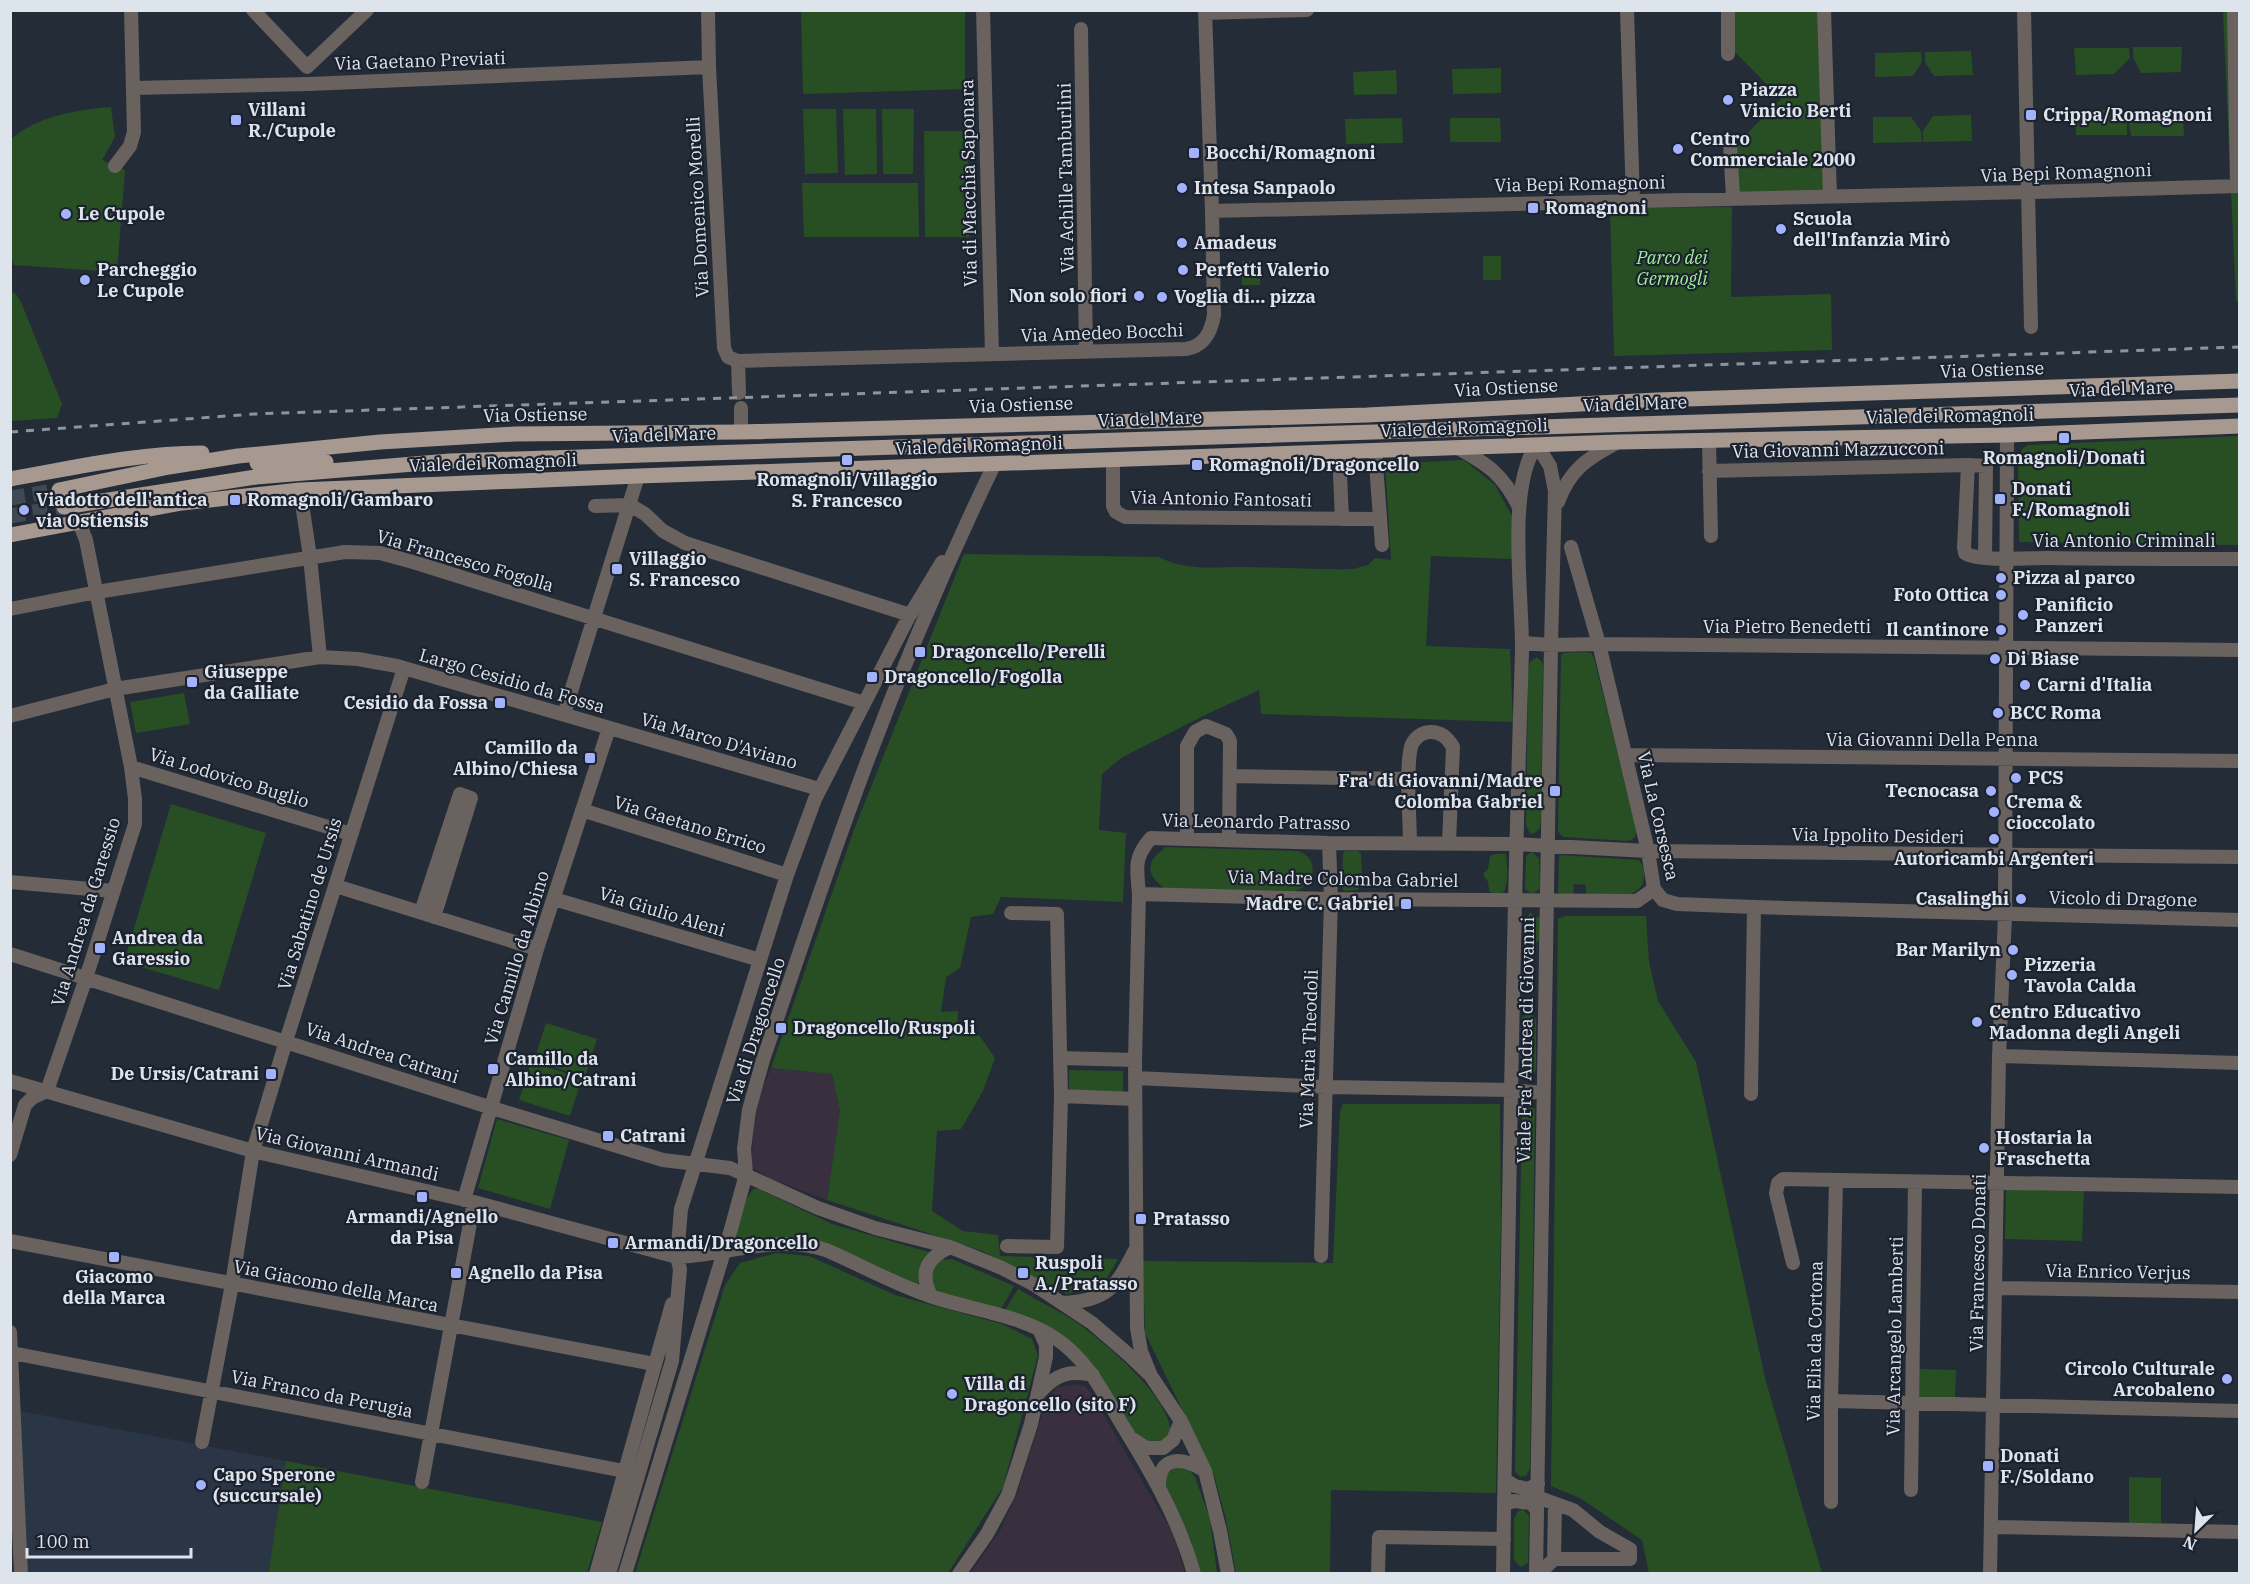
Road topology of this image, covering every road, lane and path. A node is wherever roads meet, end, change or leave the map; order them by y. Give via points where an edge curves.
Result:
1 (131, 10) edge
2 (253, 10) edge
3 (367, 10) edge
4 (708, 10) edge
5 (983, 10) edge
6 (1307, 10) edge
7 (1626, 10) edge
8 (1728, 10) edge
9 (1824, 10) edge
10 (2024, 10) edge
11 (2234, 10) edge
12 (1205, 12) edge
13 (1081, 29) dead end
14 (1728, 54) dead end
15 (307, 67) junction
16 (709, 67) junction
17 (309, 84) junction
18 (133, 88) junction
19 (1730, 143) dead end
20 (115, 166) dead end
21 (2238, 186) edge
22 (2028, 192) junction
23 (1830, 196) junction
24 (1733, 198) junction
25 (1633, 201) junction
26 (1212, 211) junction
27 (2031, 327) dead end
28 (1086, 352) junction
29 (992, 354) junction
30 (738, 361) junction
31 (2240, 381) edge
32 (739, 393) dead end
33 (2240, 405) edge
34 (741, 408) dead end
35 (2240, 426) edge
36 (741, 432) junction
37 (2007, 435) junction
38 (1708, 441) junction
39 (1618, 442) junction
40 (1537, 445) junction
41 (1458, 448) junction
42 (1375, 451) junction
43 (1339, 452) junction
44 (238, 456) junction
45 (450, 461) junction
46 (1113, 461) junction
47 (994, 465) junction
48 (1968, 465) junction
49 (1709, 471) junction
50 (131, 476) junction
51 (638, 476) junction
52 (10, 479) edge
53 (59, 490) tunnel mouth
54 (300, 490) junction
55 (630, 505) junction
56 (595, 506) dead end
57 (64, 507) tunnel mouth
58 (1519, 507) junction
59 (1556, 507) junction
60 (971, 514) junction
61 (1342, 519) junction
62 (1380, 519) junction
63 (79, 522) junction
64 (10, 535) edge
65 (1711, 536) dead end
66 (1382, 545) dead end
67 (1570, 548) dead end
68 (310, 557) junction
69 (1985, 557) junction
70 (2008, 558) junction
71 (2240, 559) edge
72 (97, 592) junction
73 (10, 609) edge
74 (910, 615) junction
75 (595, 618) junction
76 (1522, 644) junction
77 (1599, 644) junction
78 (1551, 645) junction
79 (2006, 648) junction
80 (2240, 650) edge
81 (320, 657) junction
82 (404, 668) junction
83 (115, 689) junction
84 (864, 703) junction
85 (564, 714) junction
86 (10, 716) edge
87 (609, 728) junction
88 (1625, 755) junction
89 (2006, 758) junction
90 (2240, 761) edge
91 (131, 767) junction
92 (1230, 776) junction
93 (1409, 779) junction
94 (819, 789) junction
95 (582, 810) junction
96 (351, 834) junction
97 (1187, 838) junction
98 (1229, 839) junction
99 (1329, 843) junction
100 (1410, 843) junction
101 (1449, 843) junction
102 (1516, 844) junction
103 (1549, 845) junction
104 (1648, 851) junction
105 (2005, 855) junction
106 (2240, 857) edge
107 (787, 875) junction
108 (10, 882) edge
109 (336, 886) junction
110 (1654, 889) junction
111 (113, 891) junction
112 (1139, 894) junction
113 (1515, 898) junction
114 (554, 899) junction
115 (1331, 899) junction
116 (1547, 900) junction
117 (1754, 907) junction
118 (1011, 913) dead end
119 (428, 914) junction
120 (2005, 915) junction
121 (2240, 920) edge
122 (537, 949) junction
123 (10, 954) edge
124 (759, 960) junction
125 (86, 978) junction
126 (286, 1041) junction
127 (2000, 1056) junction
128 (1060, 1058) junction
129 (1135, 1060) junction
130 (2240, 1064) edge
131 (1136, 1078) junction
132 (10, 1081) edge
133 (1326, 1087) junction
134 (1512, 1090) junction
135 (47, 1091) junction
136 (1543, 1093) junction
137 (1751, 1094) dead end
138 (1061, 1096) junction
139 (1135, 1099) junction
140 (492, 1108) junction
141 (254, 1151) junction
142 (10, 1155) edge
143 (696, 1164) junction
144 (746, 1173) junction
145 (1836, 1180) junction
146 (1915, 1182) junction
147 (1997, 1184) junction
148 (2240, 1187) edge
149 (469, 1201) junction
150 (10, 1241) edge
151 (1007, 1246) dead end
152 (950, 1247) junction
153 (1136, 1250) junction
154 (724, 1252) junction
155 (1321, 1256) dead end
156 (677, 1257) junction
157 (1793, 1263) dead end
158 (232, 1284) junction
159 (677, 1288) junction
160 (1996, 1288) junction
161 (2240, 1292) edge
162 (931, 1296) junction
163 (1063, 1303) junction
164 (452, 1327) junction
165 (1039, 1329) junction
166 (10, 1332) edge
167 (12, 1353) junction
168 (654, 1364) junction
169 (1093, 1375) junction
170 (1151, 1376) junction
171 (211, 1390) junction
172 (1039, 1393) junction
173 (1831, 1401) junction
174 (1912, 1403) junction
175 (1994, 1405) junction
176 (12, 1412) edge
177 (2240, 1412) edge
178 (1181, 1421) junction
179 (431, 1435) junction
180 (1130, 1437) junction
181 (202, 1442) dead end
182 (624, 1471) junction
183 (1205, 1472) junction
184 (1505, 1480) junction
185 (422, 1482) dead end
186 (1158, 1488) junction
187 (1911, 1490) dead end
188 (1537, 1497) junction
189 (1831, 1502) dead end
190 (1504, 1504) junction
191 (1555, 1505) junction
192 (1992, 1527) junction
193 (2240, 1532) edge
194 (1504, 1539) junction
195 (16, 1557) edge
196 (1554, 1559) junction
197 (21, 1574) edge
198 (596, 1574) edge
199 (609, 1574) edge
200 (625, 1574) edge
201 (959, 1574) edge
202 (1194, 1574) edge
203 (1228, 1574) edge
204 (1378, 1574) edge
205 (1503, 1574) edge
206 (1538, 1574) edge
207 (1990, 1574) edge

1 - 18 street
2 - 15 street
3 - 15 street
4 - 16 street, Via Domenico Morelli
5 - 29 street, Via di Macchia Saponara
6 - 12 street
7 - 25 street
8 - 14 street
9 - 23 street
10 - 22 street
11 - 21 street
12 - 26 street, Via Amedeo Bocchi
13 - 28 street, Via Achille Tamburlini
15 - 17 street
16 - 17 street, Via Gaetano Previati
16 - 30 street, Via Domenico Morelli via 724,348 728,357
17 - 18 street, Via Gaetano Previati
18 - 20 street via 133,137
19 - 24 street
21 - 22 street, Via Bepi Romagnoni
22 - 23 street, Via Bepi Romagnoni
22 - 27 street
23 - 24 street, Via Bepi Romagnoni
24 - 25 street, Via Bepi Romagnoni
25 - 26 street, Via Bepi Romagnoni
26 - 28 street, Via Amedeo Bocchi via 1214,315 1203,341 1186,349
28 - 29 street, Via Amedeo Bocchi
29 - 30 street, Via Amedeo Bocchi
30 - 32 street
31 - 36 main road, Via Ostiense via 1657,400 1367,415
33 - 45 main road, Via del Mare
34 - 36 street
35 - 37 main road, Viale dei Romagnoli
36 - 44 main road, Via Ostiense via 515,434 387,441
37 - 38 main road, Viale dei Romagnoli
37 - 70 street, Via Francesco Donati
38 - 39 main road, Viale dei Romagnoli
38 - 49 street, Via Giovanni Mazzucconi
39 - 40 main road, Viale dei Romagnoli
39 - 59 street, Viale Fra' Andrea di Giovanni via 1577,468
40 - 41 main road, Viale dei Romagnoli
40 - 58 street, Viale Fra' Andrea di Giovanni via 1525,468
40 - 59 street, Viale Fra' Andrea di Giovanni via 1552,471
41 - 42 main road, Viale dei Romagnoli
41 - 58 street, Viale Fra' Andrea di Giovanni via 1499,475
42 - 43 main road, Viale dei Romagnoli
42 - 62 street
43 - 46 main road, Viale dei Romagnoli
43 - 61 street
44 - 50 main road, Via Ostiense
44 - 52 main road via 172,454
45 - 50 main road via 245,463
45 - 57 main road, Via del Mare via 256,477
46 - 47 main road, Viale dei Romagnoli
46 - 61 street, Via Antonio Fantosati via 1113,506 1122,516
47 - 51 main road, Viale dei Romagnoli
47 - 60 street, Via di Dragoncello
48 - 49 street, Via Giovanni Mazzucconi
48 - 69 street via 1964,547 1968,555
48 - 69 street via 1986,466
49 - 65 street, Via Giovanni Mazzucconi
50 - 53 main road, Via Ostiense
51 - 54 main road, Viale dei Romagnoli
51 - 55 street
54 - 63 main road, Viale dei Romagnoli via 182,503
54 - 68 street
55 - 56 street
55 - 74 street via 669,536 685,543
55 - 75 street
58 - 76 street, Viale Fra' Andrea di Giovanni
59 - 78 street, Viale Fra' Andrea di Giovanni
60 - 74 street, Via di Dragoncello
60 - 144 street, Via di Dragoncello via 862,776 763,1060 746,1125
61 - 62 street, Via Antonio Fantosati
62 - 66 street
63 - 64 main road, Viale dei Romagnoli
63 - 72 street, Via Andrea da Garessio
67 - 77 street, Via La Corsesca
68 - 72 street, Via Francesco Fogolla
68 - 75 street, Via Francesco Fogolla via 380,553
68 - 81 street
69 - 70 street
70 - 71 street, Via Antonio Criminali
70 - 79 street, Via Francesco Donati
72 - 73 street, Via Francesco Fogolla
72 - 83 street, Via Andrea da Garessio
74 - 84 street, Via di Dragoncello
75 - 84 street, Via Francesco Fogolla
75 - 85 street
76 - 78 street, Via Pietro Benedetti
76 - 102 street, Viale Fra' Andrea di Giovanni
77 - 78 street, Via Pietro Benedetti
77 - 79 street, Via Pietro Benedetti
77 - 88 street, Via La Corsesca
78 - 103 street, Viale Fra' Andrea di Giovanni
79 - 80 street, Via Pietro Benedetti
79 - 89 street, Via Francesco Donati
81 - 82 street, Largo Cesidio da Fossa via 358,658
81 - 83 street, Largo Cesidio da Fossa
82 - 85 street, Largo Cesidio da Fossa
82 - 96 street, Via Sabatino de Ursis
83 - 86 street, Largo Cesidio da Fossa
83 - 91 street, Via Andrea da Garessio
84 - 94 street, Via di Dragoncello
85 - 87 street, Largo Cesidio da Fossa
87 - 94 street, Via Marco D'Aviano
87 - 95 street, Via Camillo da Albino
88 - 89 street, Via Giovanni Della Penna
88 - 104 street, Via La Corsesca
89 - 90 street, Via Giovanni Della Penna
89 - 105 street, Via Francesco Donati
91 - 96 street, Via Lodovico Buglio
91 - 111 street, Via Andrea da Garessio via 135,824
92 - 93 street
92 - 97 street via 1230,741 1226,734 1206,726 1200,728 1187,746
92 - 98 street
93 - 100 street
93 - 101 street via 1409,753 1415,738 1432,732 1446,737 1453,747
94 - 107 street, Via di Dragoncello
95 - 107 street, Via Gaetano Errico
95 - 114 street, Via Camillo da Albino
96 - 109 street, Via Sabatino de Ursis
97 - 98 street, Via Leonardo Patrasso
97 - 112 street, Via Leonardo Patrasso via 1151,838 1139,851
98 - 99 street, Via Leonardo Patrasso
99 - 100 street, Via Leonardo Patrasso
99 - 115 street, Via Maria Theodoli
100 - 101 street, Via Leonardo Patrasso
101 - 102 street, Via Leonardo Patrasso
102 - 103 street, Via Ippolito Desideri
102 - 113 street, Viale Fra' Andrea di Giovanni
103 - 104 street, Via Ippolito Desideri
103 - 116 street, Viale Fra' Andrea di Giovanni
104 - 105 street, Via Ippolito Desideri
104 - 110 street, Via La Corsesca
105 - 106 street, Via Ippolito Desideri
105 - 120 street, Via Francesco Donati
107 - 124 street, Via di Dragoncello
108 - 111 street
109 - 119 street
109 - 126 street, Via Sabatino de Ursis
110 - 116 street, Via Madre Colomba Gabriel via 1637,901
110 - 117 street, Via La Corsesca via 1663,900 1677,904
111 - 125 street, Via Andrea da Garessio
112 - 115 street, Via Madre Colomba Gabriel
112 - 129 street, Via Leonardo Patrasso
113 - 115 street, Via Madre Colomba Gabriel
113 - 116 street, Via Madre Colomba Gabriel
113 - 134 street, Viale Fra' Andrea di Giovanni
114 - 122 street, Via Camillo da Albino
114 - 124 street, Via Giulio Aleni
115 - 133 street, Via Maria Theodoli
116 - 136 street, Viale Fra' Andrea di Giovanni
117 - 120 street, Via La Corsesca
117 - 137 street
118 - 128 street via 1057,914
119 - 119 street via 471,798 460,794
119 - 122 street
120 - 121 street, Vicolo di Dragone
120 - 127 street, Via Francesco Donati
122 - 140 street, Via Camillo da Albino
123 - 125 street, Via Andrea Catrani
124 - 143 street, Via di Dragoncello
125 - 126 street, Via Andrea Catrani
125 - 135 street, Via Andrea da Garessio
126 - 140 street, Via Andrea Catrani
126 - 141 street, Via Sabatino de Ursis
127 - 130 street
127 - 147 street, Via Francesco Donati
128 - 129 street
128 - 138 street
129 - 131 street, Via Leonardo Patrasso
131 - 133 street
131 - 139 street, Via Leonardo Patrasso
132 - 135 street, Via Giovanni Armandi
133 - 134 street
133 - 155 street, Via Maria Theodoli
134 - 136 street
134 - 184 street, Viale Fra' Andrea di Giovanni
135 - 141 street, Via Giovanni Armandi
135 - 142 street via 25,1105
136 - 188 street, Viale Fra' Andrea di Giovanni
138 - 139 street
138 - 151 street via 1057,1247
139 - 153 street, Via Leonardo Patrasso
140 - 143 street, Via Andrea Catrani via 663,1161
140 - 149 street, Via Camillo da Albino
141 - 149 street, Via Giovanni Armandi
141 - 158 street, Via Sabatino de Ursis
143 - 144 street, Via Andrea Catrani
143 - 156 street, Via di Dragoncello via 681,1209
144 - 152 street, Via Andrea Catrani via 844,1218
144 - 154 street, Via di Dragoncello
145 - 146 street
145 - 157 street via 1786,1179 1778,1184 1776,1193
145 - 173 street, Via Elia da Cortona
146 - 147 street
146 - 174 street, Via Arcangelo Lamberti
147 - 148 street
147 - 160 street, Via Francesco Donati
149 - 156 street, Via Giovanni Armandi
149 - 164 street, Via Camillo da Albino
150 - 158 street, Via Giacomo della Marca
152 - 162 street via 932,1257 926,1270
152 - 163 street, Via Andrea Catrani via 1002,1268
153 - 163 street via 1108,1291 1084,1301
153 - 170 street, Via Leonardo Patrasso via 1139,1343
154 - 156 street, Via Giovanni Armandi
154 - 162 street, Via Giovanni Armandi via 769,1244 805,1244
154 - 200 street, Via di Dragoncello
156 - 159 street, Via di Dragoncello
158 - 164 street, Via Giacomo della Marca
158 - 171 street, Via Sabatino de Ursis
159 - 168 street, Via di Dragoncello
159 - 199 street, Via di Dragoncello via 672,1361
160 - 161 street, Via Enrico Verjus
160 - 175 street, Via Francesco Donati
162 - 165 street, Via Giovanni Armandi
163 - 170 street, Via Andrea Catrani via 1104,1333
164 - 168 street, Via Giacomo della Marca
164 - 179 street, Via Camillo da Albino
165 - 169 street, Via Giovanni Armandi via 1067,1347
165 - 172 street via 1046,1349
166 - 167 street
167 - 171 street, Via Franco da Perugia
167 - 176 street
168 - 182 street, Via di Dragoncello
169 - 172 street via 1063,1374 1050,1380
169 - 180 street, Via Giovanni Armandi
170 - 178 street
171 - 179 street, Via Franco da Perugia
171 - 181 street, Via Sabatino de Ursis
172 - 201 street via 1008,1495
173 - 174 street
173 - 189 street, Via Elia da Cortona
174 - 175 street
174 - 187 street, Via Arcangelo Lamberti
175 - 177 street
175 - 192 street, Via Francesco Donati
176 - 195 street
178 - 180 street via 1173,1440 1163,1448 1146,1448
178 - 183 street
179 - 182 street, Via Franco da Perugia
179 - 185 street, Via Camillo da Albino
180 - 186 street, Via Giovanni Armandi
182 - 198 street, Via di Dragoncello
183 - 186 street via 1186,1461 1172,1461 1162,1471
183 - 203 street
184 - 188 street
184 - 190 street, Viale Fra' Andrea di Giovanni
186 - 202 street, Via Giovanni Armandi via 1185,1543
188 - 190 street via 1531,1503
188 - 191 street
188 - 206 street, Viale Fra' Andrea di Giovanni
190 - 194 street, Viale Fra' Andrea di Giovanni
191 - 196 street
191 - 196 street via 1573,1510 1630,1549 1630,1559
192 - 193 street
192 - 207 street, Via Francesco Donati
194 - 204 street via 1379,1537
194 - 205 street, Viale Fra' Andrea di Giovanni
195 - 197 street
196 - 206 street

